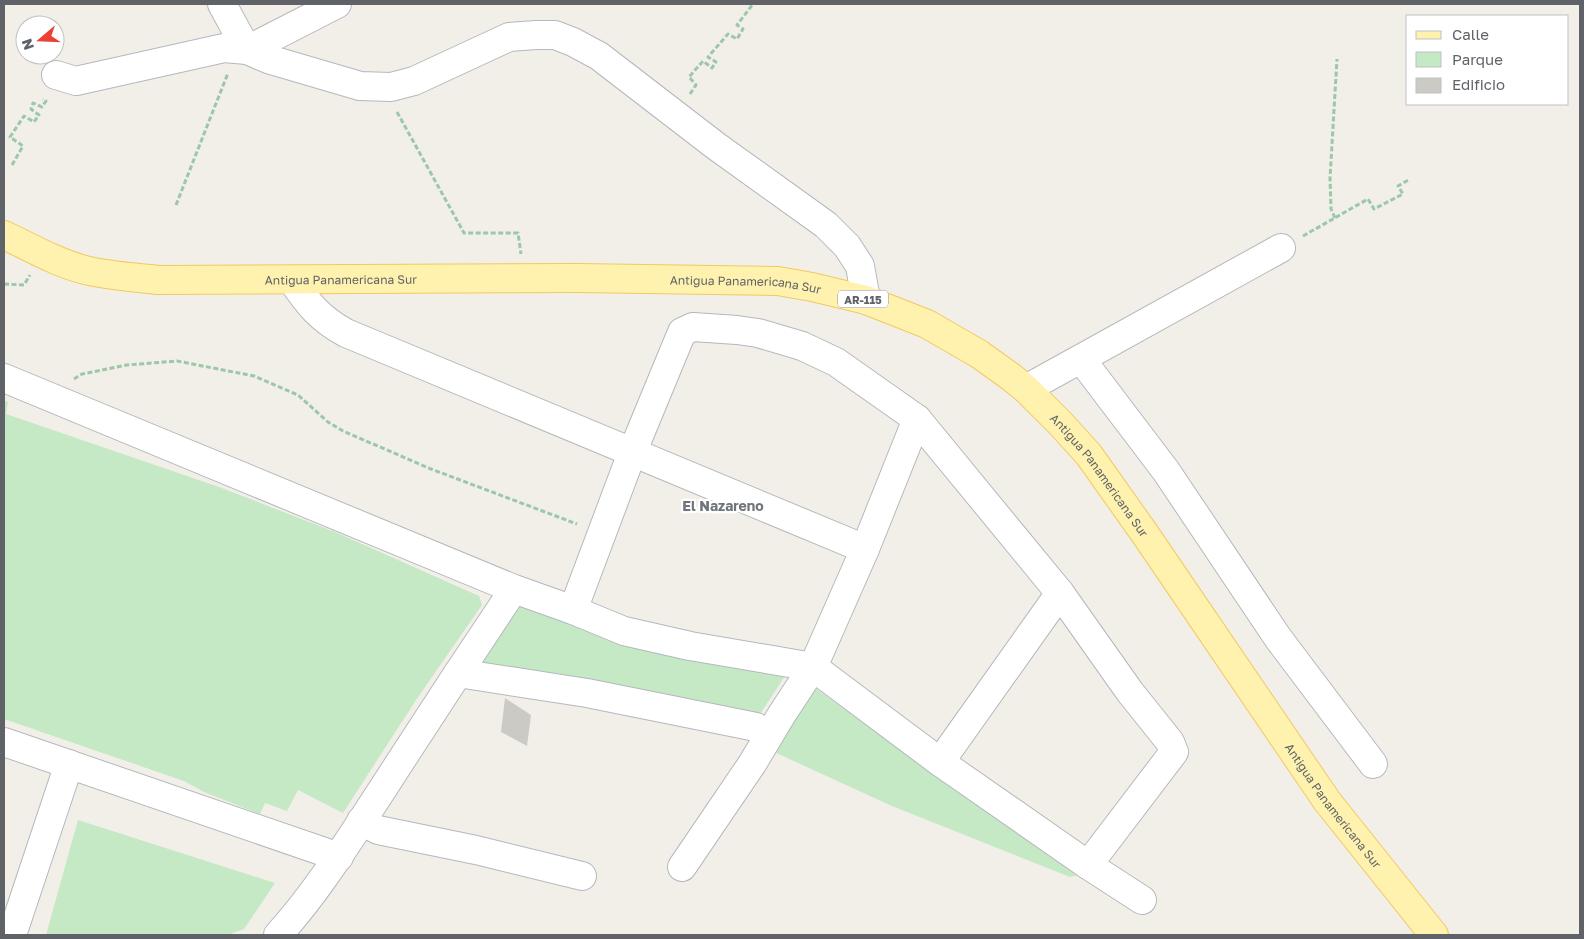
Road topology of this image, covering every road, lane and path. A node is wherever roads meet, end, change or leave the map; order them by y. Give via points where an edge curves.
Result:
1 (222, 4) edge
2 (337, 4) edge
3 (753, 4) edge
4 (242, 50) junction
5 (1337, 59) dead end
6 (56, 75) joint
7 (391, 87) junction
8 (674, 114) junction
9 (12, 165) dead end
10 (1410, 179) dead end
11 (176, 205) dead end
12 (1335, 218) junction
13 (4, 235) edge
14 (1289, 243) joint
15 (521, 256) dead end
16 (292, 280) junction
17 (866, 300) junction
18 (1081, 359) junction
19 (4, 378) edge
20 (1026, 389) junction
21 (52, 399) junction
22 (918, 418) junction
23 (632, 453) junction
24 (601, 532) junction
25 (865, 549) junction
26 (514, 589) junction
27 (1060, 593) junction
28 (573, 610) junction
29 (814, 667) junction
30 (458, 673) junction
31 (756, 727) dead end
32 (4, 742) edge
33 (940, 762) junction
34 (69, 764) junction
35 (1373, 764) dead end
36 (361, 820) junction
37 (340, 856) junction
38 (1088, 865) junction
39 (682, 867) dead end
40 (582, 876) dead end
41 (1142, 900) dead end
42 (12, 935) edge
43 (278, 935) edge
44 (1434, 935) edge

1 - 4 street
2 - 4 street
3 - 8 path via 736,24 743,29 737,39 728,34 708,57 716,62 712,68 703,61 689,78 696,85
4 - 6 street via 224,48 76,82
4 - 7 street via 360,86
4 - 11 path
5 - 12 path via 1330,178 1331,210
6 - 9 path via 48,92 42,91 40,98 46,101 42,108 33,103 31,109 39,114 34,122 24,116 10,137 23,146
7 - 8 street via 414,81 509,38 555,35 599,56
7 - 15 path via 396,111 464,233 518,233
8 - 17 street via 826,225 847,246 860,266
10 - 12 path via 1398,186 1403,194 1386,203 1374,209 1368,199
12 - 14 path
13 - 16 main road, Antigua Panamericana Sur / AR-115 via 76,267 112,275 158,280
14 - 18 street
16 - 17 main road, Antigua Panamericana Sur / AR-115 via 577,278 778,281
16 - 23 street via 329,324 346,334
17 - 20 main road, Antigua Panamericana Sur / AR-115 via 927,324 979,354
18 - 20 street
18 - 35 street via 1166,471 1278,638
19 - 21 street
20 - 44 main road, Antigua Panamericana Sur / AR-115 via 1089,455 1327,801
21 - 24 path via 58,388 82,374 127,365 177,361 254,376 298,395 343,431 431,469
21 - 26 street
22 - 23 street via 836,362 802,346 758,333 693,327 682,332
22 - 25 street
22 - 27 street
23 - 24 street
23 - 25 street
24 - 28 street
25 - 29 street
26 - 28 street
26 - 30 street
27 - 33 street
27 - 38 street via 1170,742 1174,752
28 - 29 street via 624,631
29 - 33 street
29 - 39 street
30 - 31 street via 587,693
30 - 36 street
32 - 34 street
33 - 38 street
34 - 37 street
34 - 42 street
36 - 37 street
36 - 40 street via 378,830
37 - 43 street
38 - 41 street

